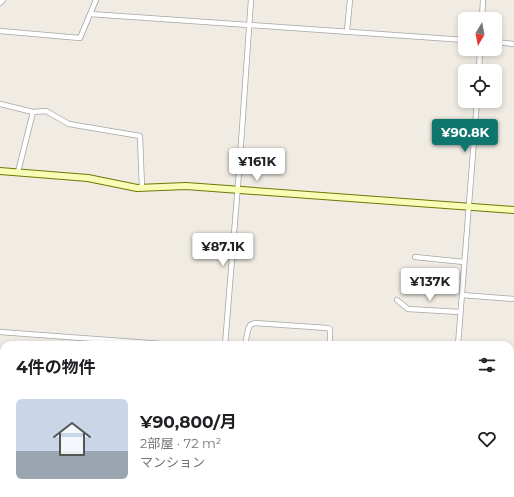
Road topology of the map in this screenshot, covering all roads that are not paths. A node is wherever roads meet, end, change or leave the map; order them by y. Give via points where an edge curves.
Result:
1 (3, 0) edge
2 (96, 0) edge
3 (251, 0) edge
4 (350, 0) edge
5 (483, 0) edge
6 (0, 3) edge
7 (482, 12) edge
8 (90, 14) junction
9 (249, 25) junction
10 (0, 31) edge
11 (348, 31) junction
12 (458, 39) edge
13 (502, 43) edge
14 (514, 44) edge
15 (0, 104) edge
16 (476, 108) edge
17 (33, 112) junction
18 (0, 171) edge
19 (18, 172) junction
20 (142, 188) junction
21 (237, 189) junction
22 (468, 207) junction
23 (514, 210) edge
24 (415, 257) dead end
25 (464, 262) junction
26 (462, 295) junction
27 (514, 299) edge
28 (397, 300) dead end
29 (460, 312) junction
30 (0, 332) edge
31 (122, 341) edge
32 (225, 341) edge
33 (246, 341) edge
34 (330, 341) edge
35 (458, 341) edge

1 - 6 street
2 - 8 street
3 - 9 street
4 - 11 street
5 - 7 street
8 - 9 street
8 - 10 street via 80,38
9 - 11 street
9 - 21 street
11 - 12 street
13 - 14 street
15 - 17 street
16 - 22 street
17 - 19 street
17 - 20 street via 46,111 69,124 140,136
18 - 19 street
19 - 20 street via 88,178
20 - 21 street via 186,186
21 - 22 street
21 - 32 street
22 - 23 street
22 - 25 street
24 - 25 street
25 - 26 street
26 - 27 street
26 - 29 street
28 - 29 street via 408,309
29 - 35 street
30 - 31 street
33 - 34 street via 250,325 255,323 327,328 330,329

